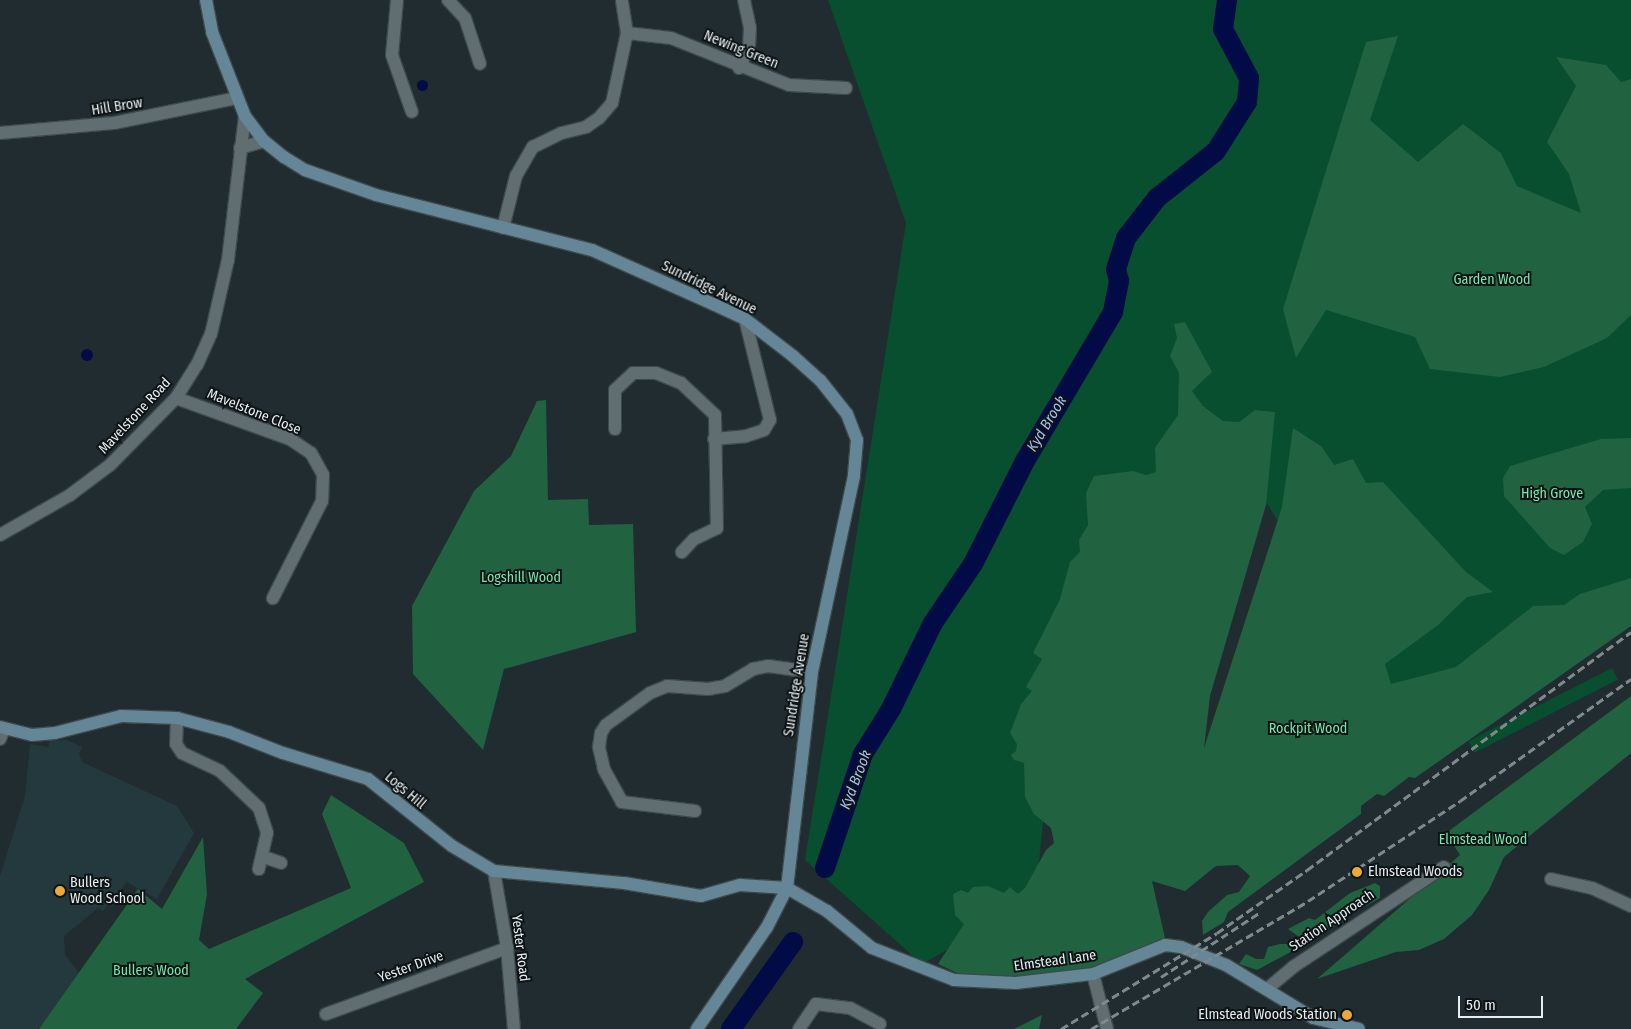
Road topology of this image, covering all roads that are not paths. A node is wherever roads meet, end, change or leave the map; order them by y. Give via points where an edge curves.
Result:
1 (206, 0) edge
2 (397, 0) edge
3 (448, 0) edge
4 (622, 0) edge
5 (744, 0) edge
6 (627, 33) junction
7 (480, 64) dead end
8 (739, 68) junction
9 (846, 88) dead end
10 (237, 98) junction
11 (412, 112) dead end
12 (245, 116) junction
13 (0, 133) edge
14 (264, 141) junction
15 (240, 148) junction
16 (503, 228) junction
17 (745, 319) junction
18 (176, 398) junction
19 (615, 429) dead end
20 (714, 439) junction
21 (0, 535) edge
22 (682, 552) dead end
23 (273, 598) dead end
24 (812, 672) junction
25 (177, 718) junction
26 (1, 732) edge
27 (695, 811) dead end
28 (281, 863) dead end
29 (1444, 866) dead end
30 (494, 871) junction
31 (1551, 879) dead end
32 (787, 888) junction
33 (1631, 906) edge
34 (507, 948) junction
35 (1094, 974) junction
36 (1267, 989) junction
37 (326, 1014) dead end
38 (880, 1024) dead end
39 (514, 1029) edge
40 (697, 1029) edge
41 (799, 1029) edge
42 (1107, 1029) edge
43 (1359, 1029) edge

1 - 10 street, Sundridge Avenue via 212,32
2 - 11 street via 392,54
3 - 7 street via 465,18
4 - 6 street
5 - 8 street via 750,28 748,47
6 - 8 street, Newing Green via 671,38
6 - 16 street via 612,103 586,127 562,133 533,147 516,176
8 - 9 street, Newing Green via 789,85
10 - 12 street, Sundridge Avenue
10 - 13 street, Hill Brow via 114,123
12 - 14 street, Sundridge Avenue
12 - 15 street, Mavelstone Road
14 - 15 street
14 - 16 street, Sundridge Avenue via 305,170 347,186
15 - 18 street, Mavelstone Road via 234,216 220,297 197,366
16 - 17 street, Sundridge Avenue via 592,250
17 - 20 street via 770,420 764,430 746,436
17 - 24 street, Sundridge Avenue via 820,380 847,414 857,440 854,476
18 - 21 street, Mavelstone Road via 110,465 70,495
18 - 23 street, Mavelstone Close via 290,439 311,452 323,475 322,501
19 - 20 street via 616,390 633,373 656,373 681,383 715,415
20 - 22 street via 717,528 694,539
24 - 27 street via 768,666 753,669 725,686 708,690 667,686 650,693 606,725 599,747 604,769 622,802
24 - 32 street, Sundridge Avenue
25 - 26 street, Logs Hill via 121,716 54,733
25 - 28 street via 176,744 182,753 220,771 259,808 267,833 262,863
25 - 30 street, Logs Hill via 368,779 444,841
29 - 36 street, Station Approach via 1293,966
30 - 32 street, Logs Hill via 624,883 701,896 740,885
30 - 34 street, Yester Road
31 - 33 street via 1592,888
32 - 35 street, Elmstead Lane via 827,912 872,948 954,980 1016,983
32 - 40 street, Sundridge Avenue via 763,934
34 - 37 street, Yester Drive
34 - 39 street, Yester Road
35 - 36 street, Elmstead Lane via 1165,945 1226,965
35 - 42 street
36 - 43 street, Elmstead Lane via 1313,1018
38 - 41 street via 850,1008 816,1004

